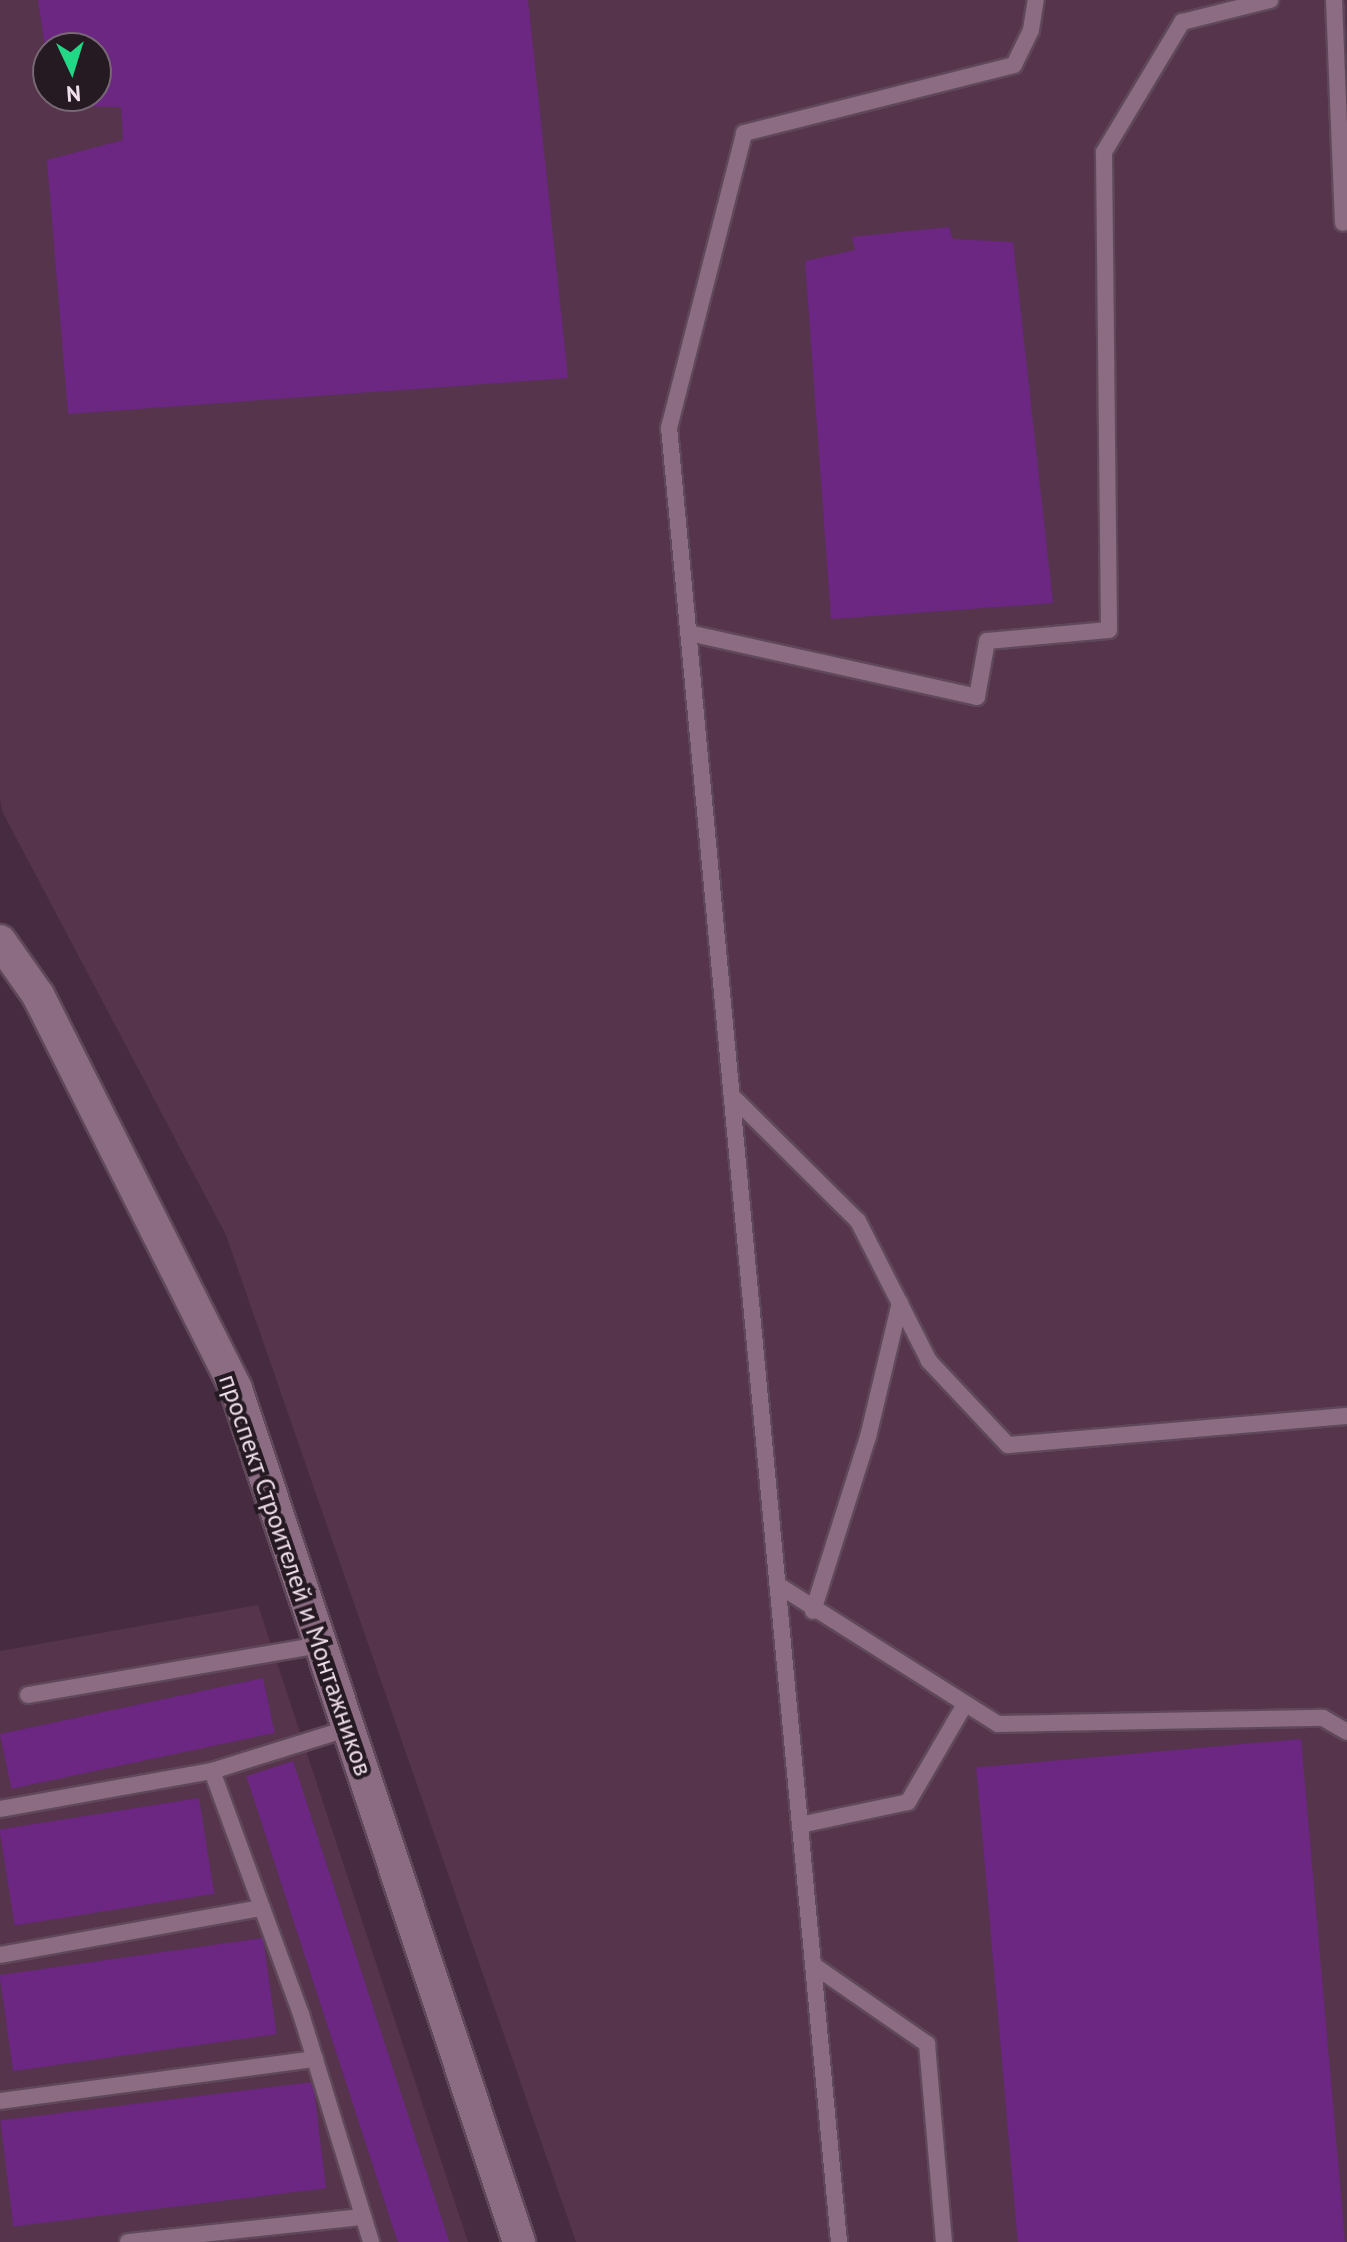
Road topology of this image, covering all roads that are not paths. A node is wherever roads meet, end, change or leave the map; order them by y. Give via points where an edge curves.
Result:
1 (1036, 0) edge
2 (1270, 0) edge
3 (1334, 0) edge
4 (1343, 223) dead end
5 (689, 633) junction
6 (0, 941) edge
7 (732, 1096) junction
8 (900, 1303) junction
9 (1347, 1416) edge
10 (778, 1585) junction
11 (813, 1611) junction
12 (322, 1645) junction
13 (28, 1695) dead end
14 (965, 1704) junction
15 (349, 1728) junction
16 (1347, 1732) edge
17 (212, 1771) junction
18 (0, 1809) edge
19 (800, 1825) junction
20 (262, 1908) junction
21 (0, 1955) edge
22 (813, 1965) junction
23 (315, 2059) junction
24 (0, 2101) edge
25 (363, 2217) junction
26 (128, 2242) edge
27 (371, 2242) edge
28 (519, 2242) edge
29 (839, 2242) edge
30 (944, 2242) edge

1 - 5 lane via 1031,30 1014,65 744,133 669,428
2 - 5 lane via 1182,22 1104,152 1109,630 987,641 977,697
3 - 4 lane
5 - 7 lane
6 - 12 street, проспект Строителей и Монтажников via 38,995 236,1389
7 - 8 lane via 858,1221
7 - 10 lane
8 - 9 lane via 929,1361 1008,1445
8 - 11 lane via 868,1437
10 - 11 lane
10 - 19 lane
11 - 14 lane
12 - 13 lane
12 - 15 street, проспект Строителей и Монтажников
14 - 16 lane via 998,1724 1323,1718
14 - 19 lane via 908,1802
15 - 17 lane
15 - 28 street, проспект Строителей и Монтажников
17 - 18 lane
17 - 20 lane
19 - 22 lane
20 - 21 lane
20 - 23 lane
22 - 29 lane
22 - 30 lane via 927,2044
23 - 24 lane
23 - 25 lane
25 - 26 lane
25 - 27 lane

